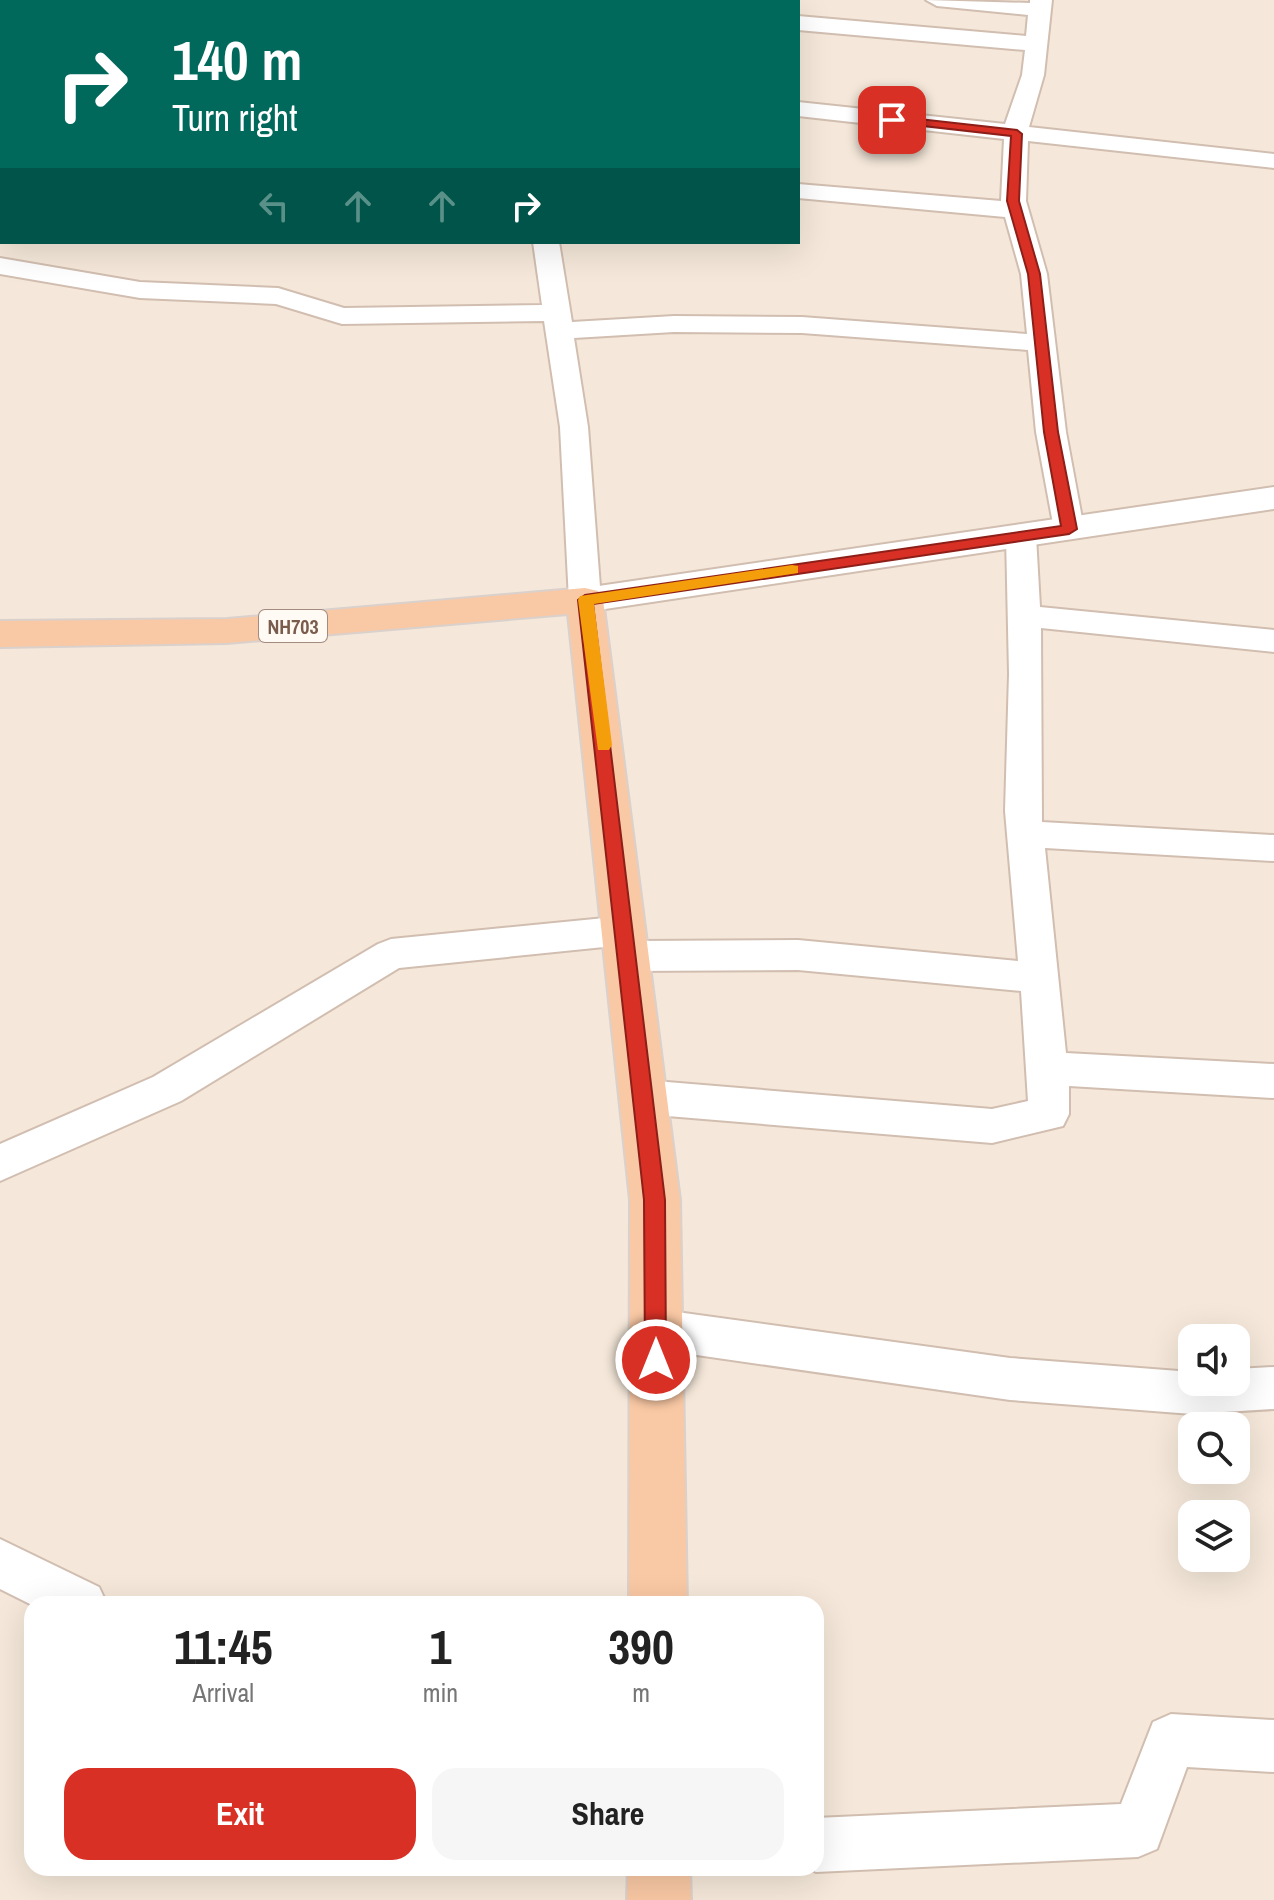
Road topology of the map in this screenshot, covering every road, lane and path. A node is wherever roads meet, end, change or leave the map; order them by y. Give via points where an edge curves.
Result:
1 (937, 0) edge
2 (1040, 5) edge
3 (800, 23) edge
4 (1036, 44) junction
5 (800, 109) edge
6 (1017, 134) junction
7 (1274, 161) edge
8 (800, 191) edge
9 (1016, 210) junction
10 (546, 244) edge
11 (0, 266) edge
12 (557, 322) junction
13 (1042, 343) junction
14 (1274, 498) edge
15 (1069, 529) junction
16 (1021, 536) junction
17 (585, 600) junction
18 (1023, 616) junction
19 (0, 634) edge
20 (1274, 641) edge
21 (1025, 834) junction
22 (1274, 848) edge
23 (627, 943) junction
24 (1039, 978) junction
25 (1048, 1068) junction
26 (1274, 1081) edge
27 (643, 1097) junction
28 (5, 1169) edge
29 (655, 1329) junction
30 (1274, 1388) edge
31 (0, 1563) edge
32 (66, 1596) edge
33 (658, 1596) edge
34 (1274, 1746) edge
35 (824, 1845) edge
36 (659, 1876) edge
37 (659, 1900) edge

1 - 2 street
2 - 4 street
3 - 4 street
4 - 6 street
5 - 6 street
6 - 7 street
6 - 9 street
8 - 9 street
9 - 13 street via 1034,274
10 - 12 street
11 - 12 street via 140,290 278,296 342,316
12 - 13 street via 802,325
12 - 17 street via 576,454
13 - 15 street
14 - 15 street
15 - 16 street
16 - 17 street
16 - 18 street
17 - 19 highway, NH703 via 227,631
17 - 23 highway
18 - 20 street
18 - 21 street
21 - 22 street
21 - 24 street
23 - 24 street
23 - 27 highway
23 - 28 street via 391,954 167,1089
24 - 25 street
25 - 26 street
25 - 27 street via 1049,1114 992,1126
27 - 29 highway via 655,1200
29 - 30 street via 1010,1379 1192,1393
29 - 33 highway
31 - 32 street
34 - 35 street via 1171,1740 1138,1830
36 - 37 highway

